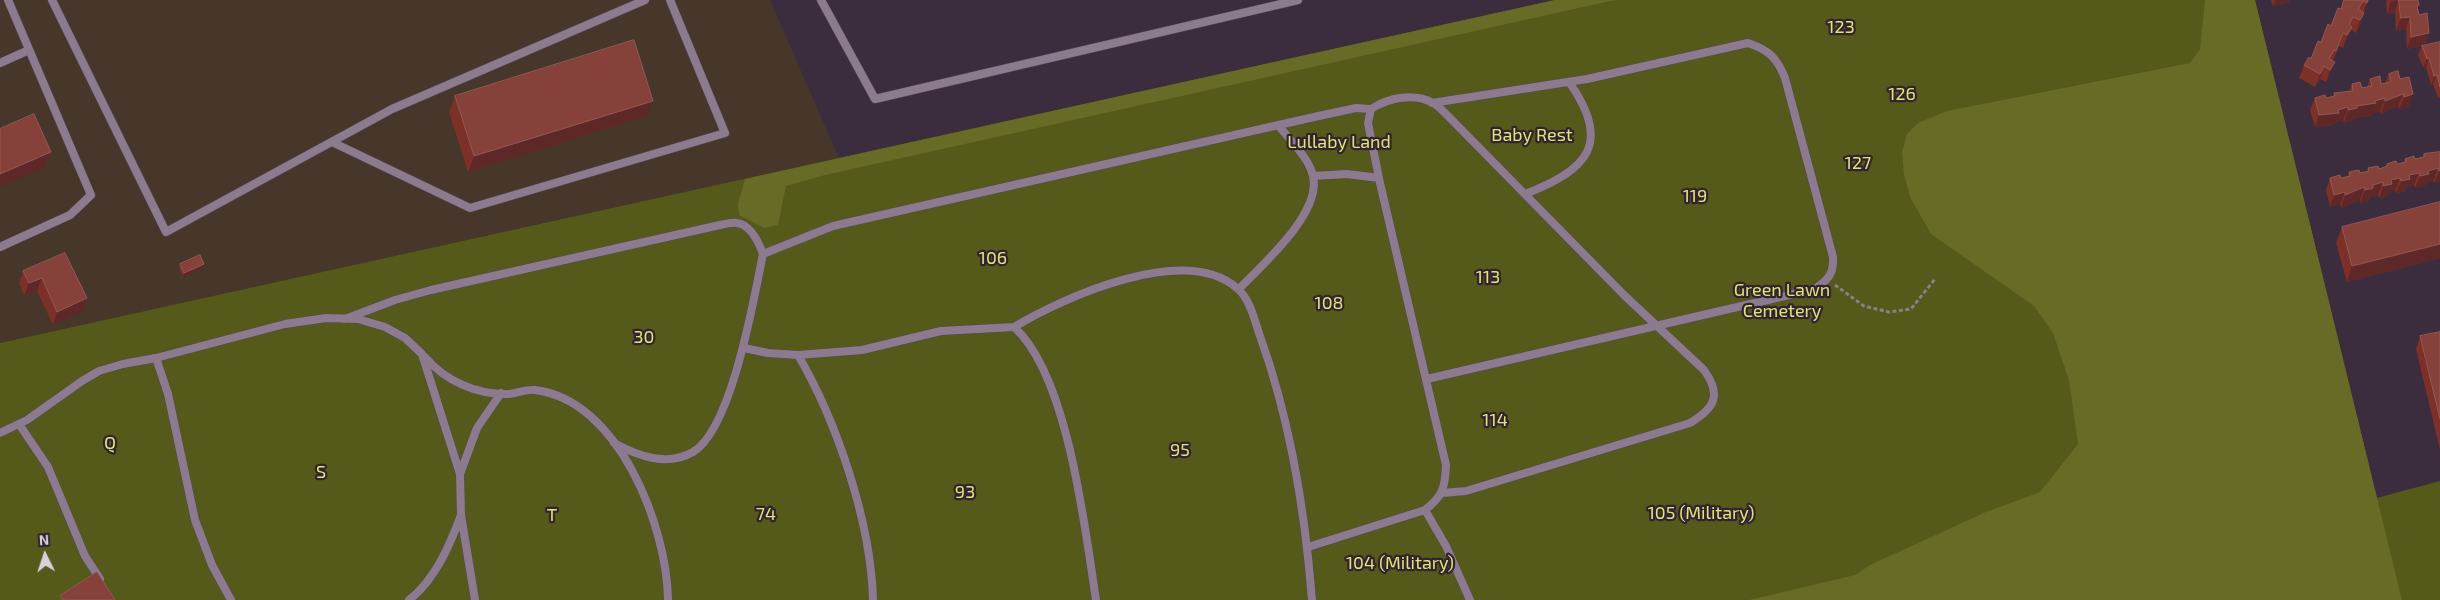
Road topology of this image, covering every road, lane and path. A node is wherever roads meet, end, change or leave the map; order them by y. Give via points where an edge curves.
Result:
1 (8, 0) edge
2 (52, 0) edge
3 (645, 0) edge
4 (670, 0) edge
5 (821, 0) edge
6 (1298, 0) edge
7 (29, 50) junction
8 (0, 63) edge
9 (1568, 82) junction
10 (1432, 103) junction
11 (1371, 109) junction
12 (1278, 125) junction
13 (332, 142) junction
14 (1313, 176) junction
15 (1379, 178) junction
16 (1525, 194) junction
17 (0, 247) edge
18 (763, 254) junction
19 (1934, 279) dead end
20 (1828, 281) junction
21 (1239, 289) junction
22 (345, 319) junction
23 (1658, 326) junction
24 (1014, 328) junction
25 (744, 348) junction
26 (422, 354) junction
27 (798, 355) junction
28 (156, 358) junction
29 (1426, 379) junction
30 (501, 393) junction
31 (19, 424) junction
32 (0, 433) edge
33 (614, 443) junction
34 (460, 474) junction
35 (1442, 493) junction
36 (1425, 510) junction
37 (461, 514) junction
38 (1308, 547) junction
39 (104, 585) edge
40 (230, 597) edge
41 (237, 600) edge
42 (409, 600) edge
43 (474, 600) edge
44 (668, 600) edge
45 (874, 600) edge
46 (1096, 600) edge
47 (1312, 600) edge
48 (1470, 600) edge

1 - 7 lane
2 - 13 lane via 166,232
3 - 13 lane via 392,109
4 - 13 lane via 724,133 470,208
5 - 6 lane via 875,99
7 - 8 lane
7 - 17 lane via 91,196 70,215
9 - 10 lane
9 - 16 lane via 1580,98 1587,117 1592,135 1589,151 1574,168
9 - 20 lane via 1748,43 1772,54 1785,78 1832,257 1833,269
10 - 11 lane via 1412,97 1385,100
10 - 16 lane
11 - 12 lane via 1356,108
11 - 15 lane via 1368,123
12 - 14 lane
12 - 18 lane via 834,226
14 - 15 lane via 1348,174
14 - 21 lane via 1310,204 1302,218
15 - 29 lane
16 - 23 lane
18 - 22 lane via 759,242 748,229 737,223 720,225 431,290
18 - 25 lane
19 - 20 path via 1912,309 1888,312 1864,306
20 - 23 lane via 1815,289
21 - 24 lane via 1204,273 1153,272 1058,304
21 - 38 lane via 1255,321 1281,400 1295,460
22 - 26 lane via 358,318 385,327 405,338
22 - 28 lane via 326,318 285,324
23 - 29 lane
23 - 35 lane via 1704,370 1713,384 1713,398 1707,412 1690,422 1466,491
24 - 27 lane via 941,331 862,350
24 - 46 lane via 1031,344 1052,391 1080,494
25 - 27 lane
25 - 33 lane via 709,439 694,451 678,458 657,459 636,454
26 - 30 lane via 452,381 469,388
26 - 34 lane
27 - 45 lane via 822,400 844,459 860,512
28 - 31 lane via 99,371
28 - 40 lane via 168,394 195,520 212,565
29 - 35 lane via 1446,465
30 - 33 lane via 534,390 576,405 592,416
30 - 34 lane via 477,428
31 - 32 lane
31 - 39 lane via 48,467 85,556
33 - 44 lane via 651,512 662,552
34 - 37 lane
35 - 36 lane
36 - 38 lane
36 - 48 lane via 1446,546
37 - 42 lane via 450,544 426,582
37 - 43 lane
38 - 47 lane
40 - 41 lane

